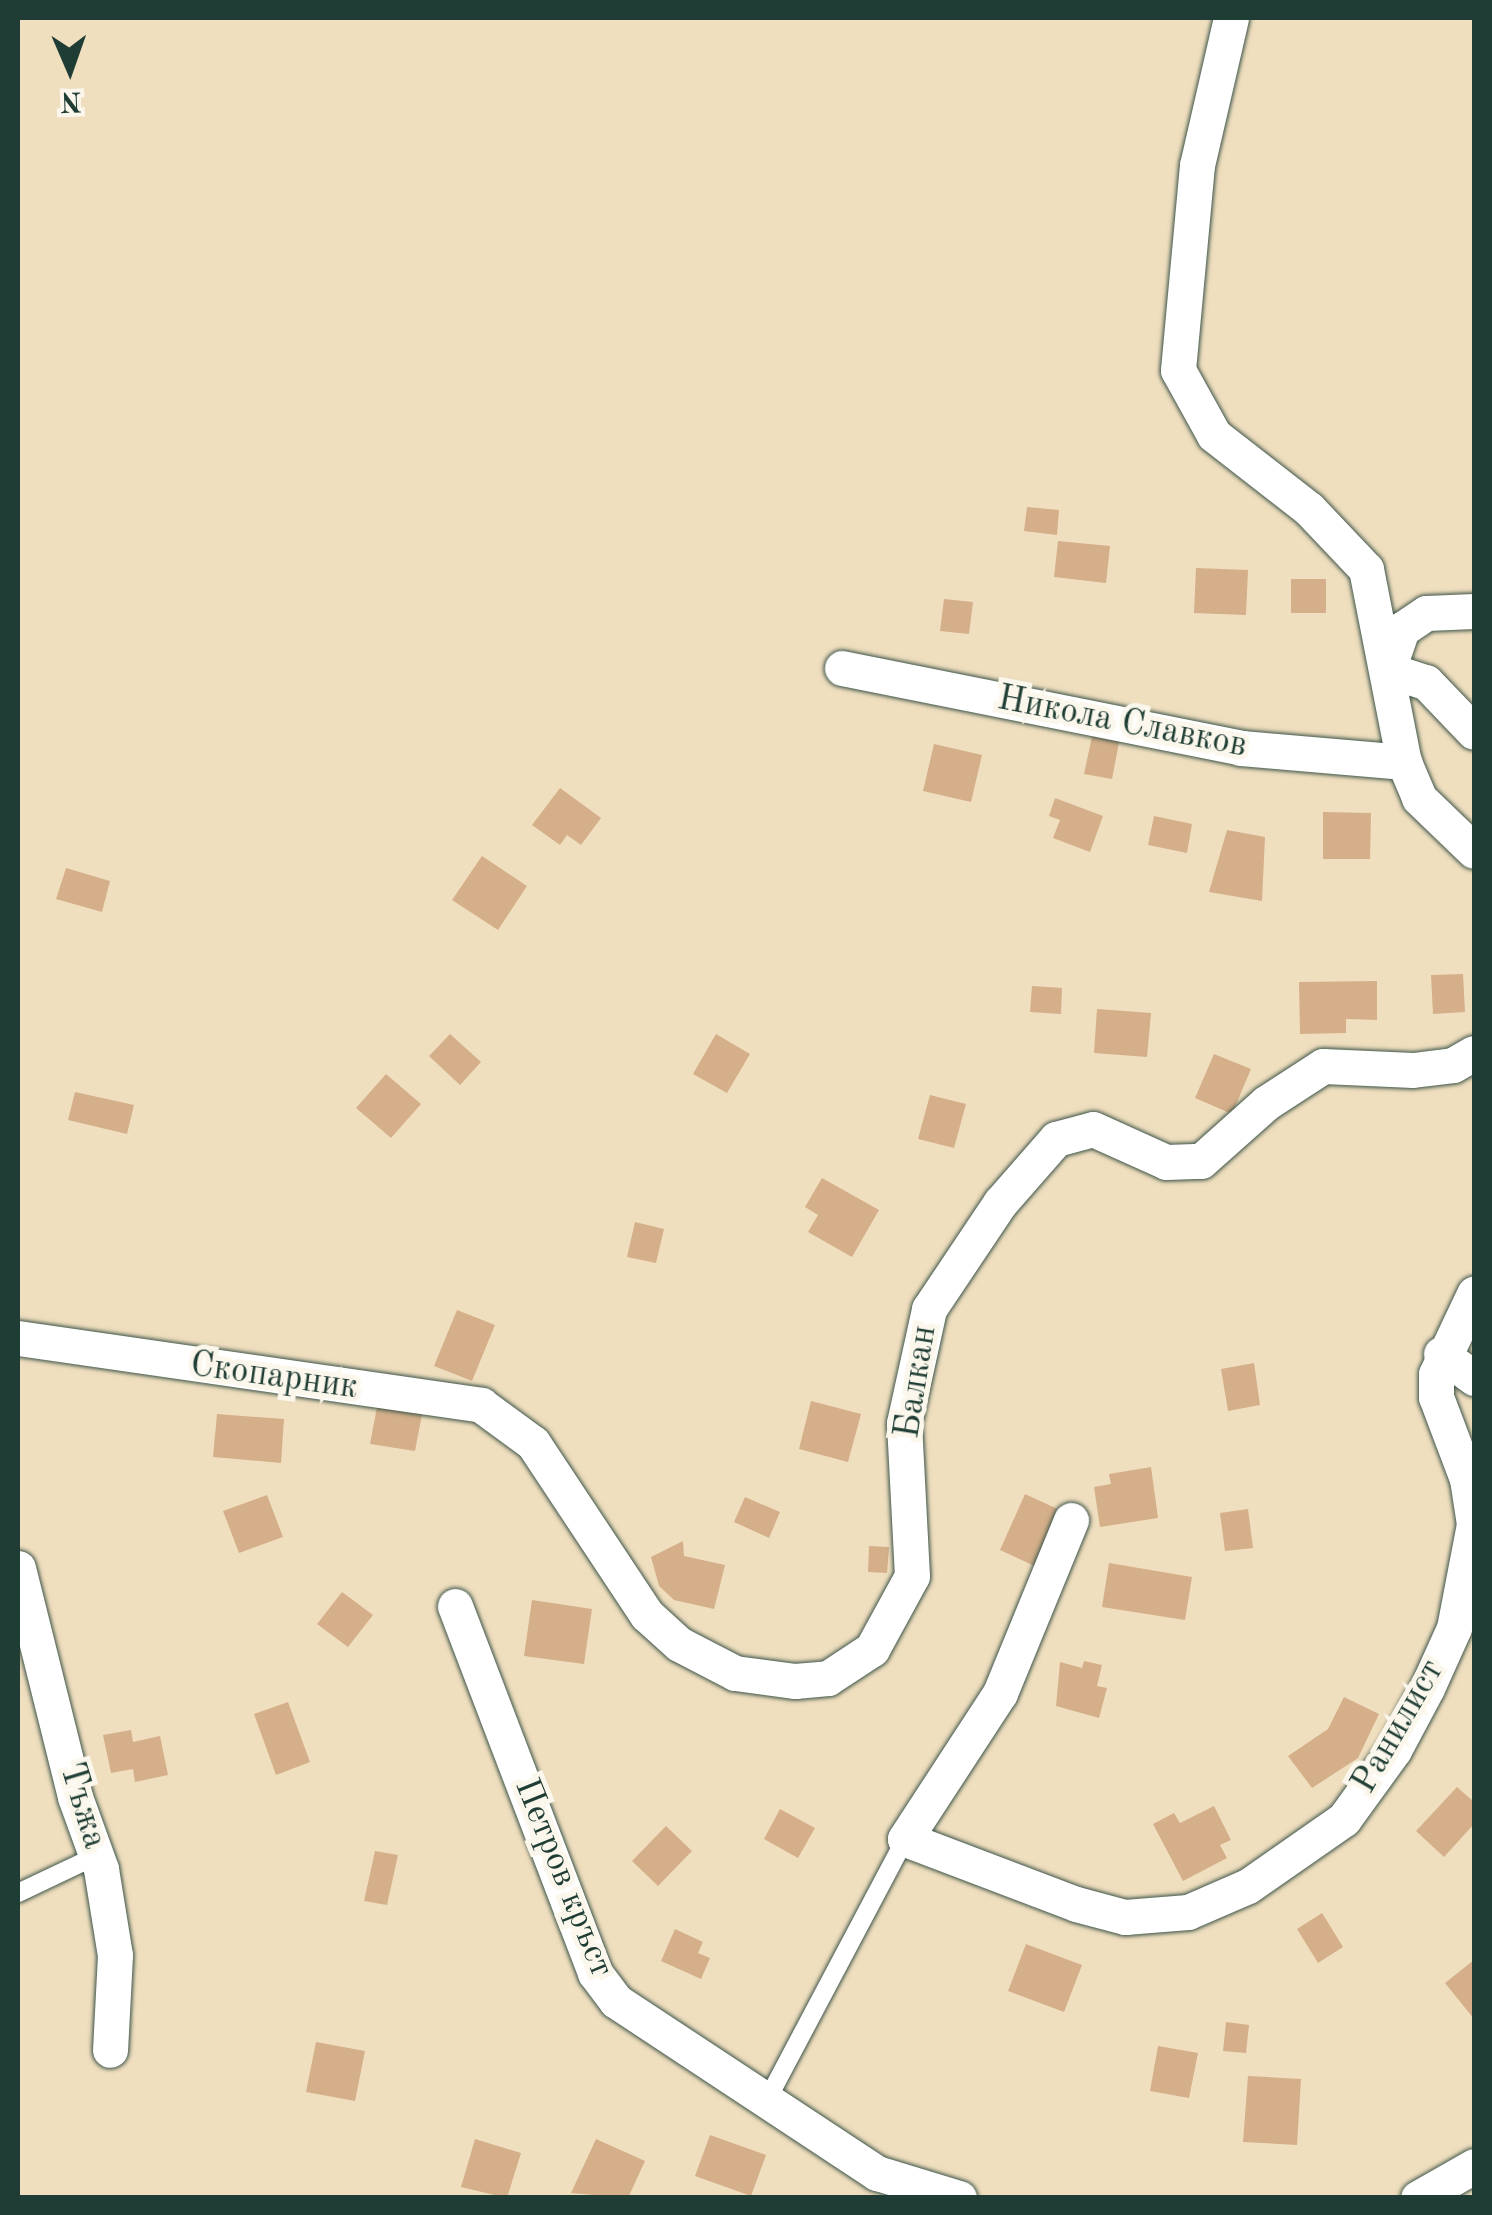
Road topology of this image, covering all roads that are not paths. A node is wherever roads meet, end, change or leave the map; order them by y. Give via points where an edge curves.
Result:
1 (1232, 18) edge
2 (1474, 611) edge
3 (842, 668) dead end
4 (1388, 670) junction
5 (1474, 732) edge
6 (1404, 762) junction
7 (1474, 852) edge
8 (1474, 1053) edge
9 (1474, 1294) edge
10 (18, 1338) edge
11 (1441, 1354) junction
12 (1474, 1378) edge
13 (523, 1433) joint
14 (1071, 1520) dead end
15 (18, 1568) edge
16 (455, 1606) dead end
17 (905, 1839) junction
18 (96, 1856) junction
19 (18, 1893) edge
20 (110, 2050) dead end
21 (766, 2102) junction
22 (1474, 2166) edge
23 (959, 2198) edge
24 (1418, 2198) edge

1 - 4 street via 1197,165 1178,370 1214,435 1309,509 1366,569
2 - 4 street via 1426,612 1402,628
3 - 6 street, Никола Славков via 1241,748
4 - 5 street via 1426,682
4 - 6 street
6 - 7 street via 1419,798
8 - 13 street, Балкан via 1453,1065 1414,1070 1324,1066 1266,1104 1202,1161 1150,1157 1093,1129 1056,1139 1000,1203 929,1309 904,1423 912,1576 872,1649 828,1678 795,1682 736,1673 679,1644 646,1615
9 - 11 street, Ранилист
10 - 13 street, Скопарник via 481,1405
11 - 12 street
11 - 17 street, Ранилист via 1436,1398 1473,1501 1466,1576 1454,1628 1426,1688 1394,1750 1344,1818 1248,1886 1156,1918 1076,1904
14 - 17 street via 1000,1692
15 - 18 street, Тъжа
16 - 21 street, Петров кръст via 595,1972 616,2001
17 - 21 lane
18 - 19 lane
18 - 20 street, Тъжа via 115,1955
21 - 23 street, Петров кръст via 877,2173
22 - 24 street

